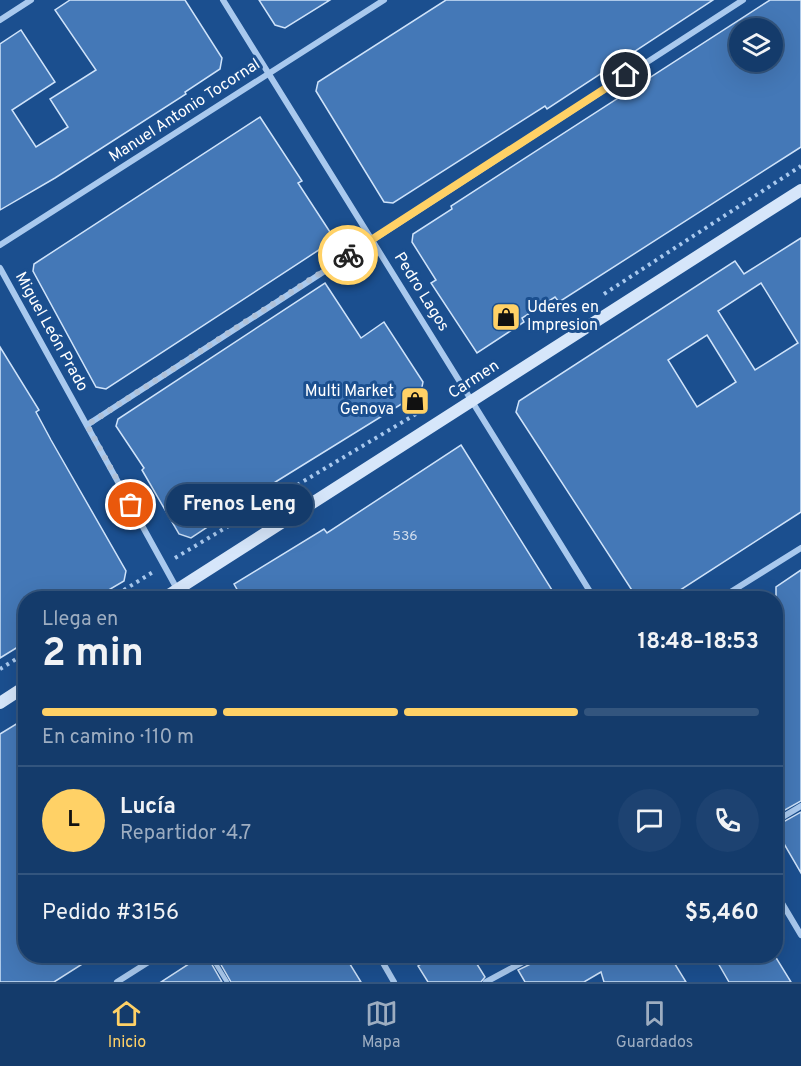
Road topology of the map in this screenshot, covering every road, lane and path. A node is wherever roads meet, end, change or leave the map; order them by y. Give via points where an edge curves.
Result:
1 (31, 0) edge
2 (223, 0) edge
3 (384, 0) edge
4 (743, 0) edge
5 (0, 20) edge
6 (269, 74) junction
7 (801, 190) edge
8 (372, 239) junction
9 (0, 245) edge
10 (0, 268) edge
11 (472, 401) junction
12 (87, 425) junction
13 (801, 548) edge
14 (178, 591) edge
15 (185, 591) edge
16 (590, 591) edge
17 (733, 591) edge
18 (18, 658) edge
19 (0, 669) edge
20 (18, 691) edge
21 (0, 703) edge
22 (801, 806) edge
23 (783, 817) edge
24 (783, 905) edge
25 (801, 935) edge
26 (147, 963) edge
27 (215, 963) edge
28 (383, 963) edge
29 (521, 963) edge
30 (118, 982) edge
31 (227, 982) edge
32 (394, 982) edge
33 (486, 982) edge

1 - 5 street
2 - 6 street, Pedro Lagos
3 - 6 street, Manuel Antonio Tocornal
4 - 8 street
6 - 8 street, Pedro Lagos
6 - 9 street, Manuel Antonio Tocornal
7 - 11 main road, Carmen
8 - 11 street, Pedro Lagos
8 - 12 street
10 - 12 street, Miguel León Prado
11 - 15 main road, Carmen
11 - 16 street, Pedro Lagos
12 - 14 street, Miguel León Prado
13 - 17 street
18 - 19 path
20 - 21 main road
22 - 23 street
24 - 25 street
26 - 30 street
27 - 31 lane
28 - 32 street
29 - 33 street

